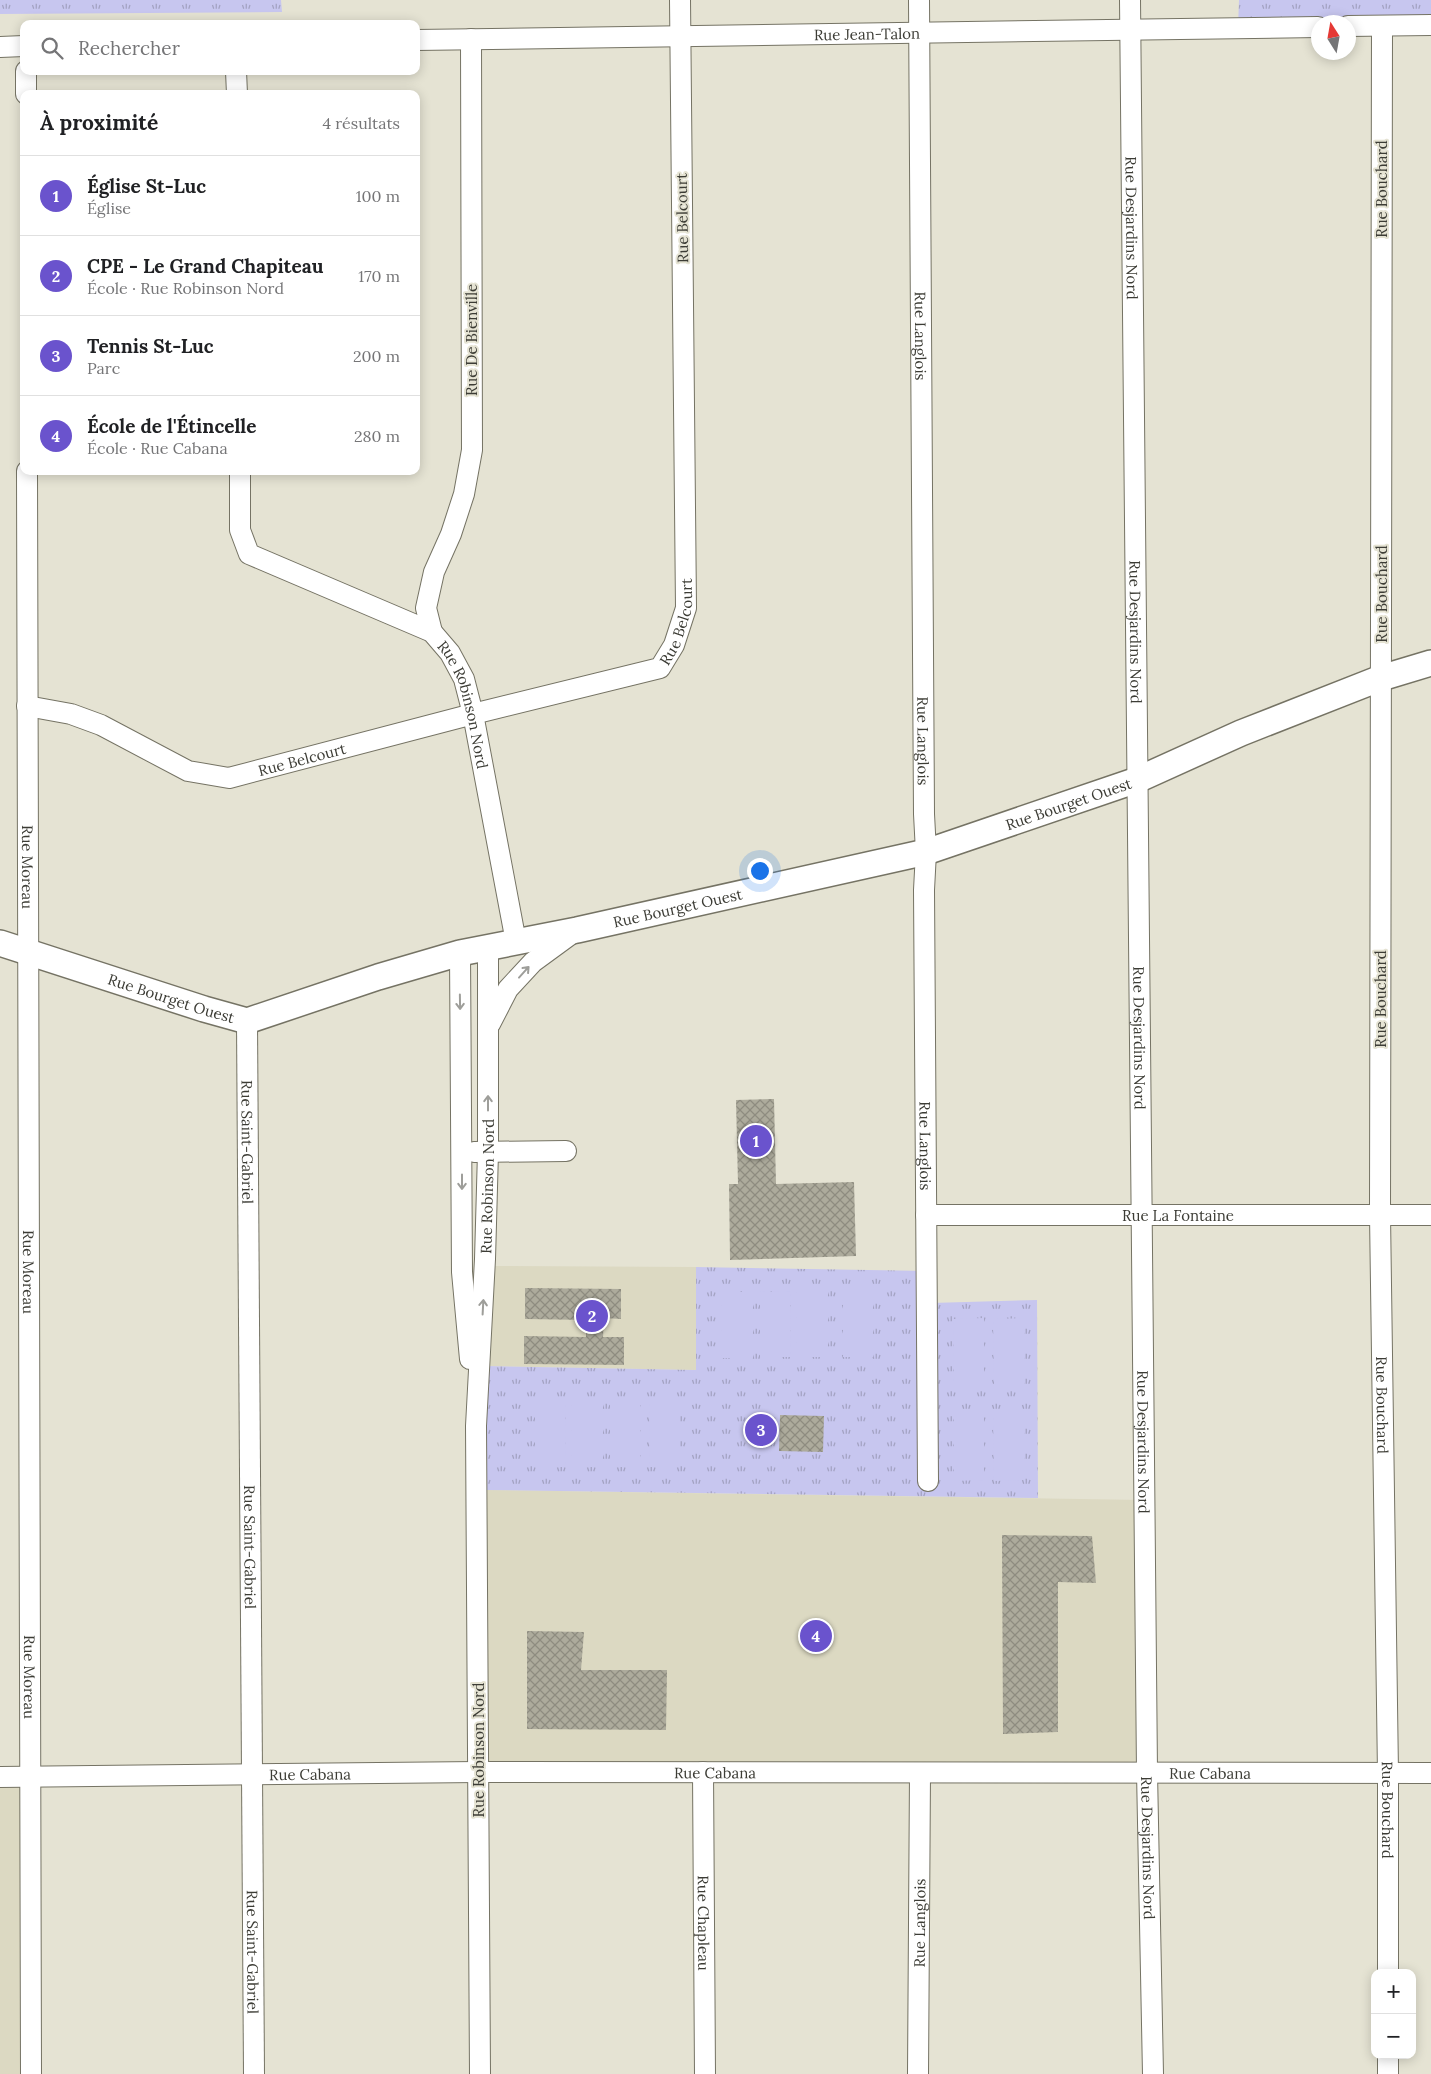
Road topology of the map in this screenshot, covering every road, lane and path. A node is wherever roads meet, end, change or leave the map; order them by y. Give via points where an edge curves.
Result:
1 (680, 0) edge
2 (919, 0) edge
3 (1130, 0) edge
4 (1431, 25) edge
5 (1356, 26) edge
6 (1382, 26) junction
7 (1311, 27) edge
8 (1130, 29) junction
9 (919, 32) junction
10 (680, 36) junction
11 (471, 39) junction
12 (420, 40) edge
13 (20, 46) edge
14 (0, 47) edge
15 (26, 75) edge
16 (236, 75) edge
17 (26, 90) edge
18 (237, 90) edge
19 (27, 475) edge
20 (240, 475) edge
21 (432, 632) junction
22 (1431, 663) edge
23 (1381, 678) junction
24 (28, 706) junction
25 (473, 714) junction
26 (1137, 780) junction
27 (926, 852) junction
28 (577, 930) junction
29 (516, 942) junction
30 (0, 943) edge
31 (488, 948) junction
32 (28, 953) junction
33 (460, 953) junction
34 (247, 1021) junction
35 (488, 1028) junction
36 (566, 1151) dead end
37 (488, 1152) junction
38 (462, 1153) junction
39 (926, 1215) junction
40 (1142, 1215) junction
41 (1380, 1215) junction
42 (1431, 1215) edge
43 (476, 1426) junction
44 (928, 1481) dead end
45 (478, 1772) junction
46 (703, 1772) junction
47 (1147, 1772) junction
48 (1388, 1772) junction
49 (1431, 1772) edge
50 (920, 1773) junction
51 (252, 1775) junction
52 (0, 1777) edge
53 (31, 1777) junction
54 (1388, 1969) edge
55 (1388, 2059) edge
56 (31, 2074) edge
57 (254, 2074) edge
58 (480, 2074) edge
59 (705, 2074) edge
60 (918, 2074) edge
61 (1153, 2074) edge
62 (1388, 2074) edge

1 - 10 street, Rue Belcourt
2 - 9 street, Rue Langlois
3 - 8 street, Rue Desjardins Nord
4 - 6 street
5 - 6 street
6 - 23 street, Rue Bouchard
7 - 8 street, Rue Jean-Talon
8 - 9 street, Rue Jean-Talon
8 - 26 street, Rue Desjardins Nord
9 - 10 street, Rue Jean-Talon
9 - 27 street, Rue Langlois
10 - 11 street, Rue Jean-Talon
10 - 25 street, Rue Belcourt via 686,598 683,617 674,645 660,668
11 - 12 street, Rue Jean-Talon
11 - 21 street, Rue De Bienville via 472,450 464,494 434,572 426,608
13 - 14 street
15 - 17 street
16 - 18 street
19 - 24 street, Rue Moreau
20 - 21 street, Rue Robinson Nord via 240,530 249,554
21 - 25 street, Rue Robinson Nord via 464,678
22 - 23 street, Rue Bourget Ouest
23 - 26 street, Rue Bourget Ouest via 1241,733
23 - 41 street, Rue Bouchard
24 - 25 street, Rue Belcourt via 71,714 101,725 188,771 229,778
24 - 32 street, Rue Moreau
25 - 29 street, Rue Robinson Nord
26 - 27 street, Rue Bourget Ouest
26 - 40 street, Rue Desjardins Nord
27 - 28 street, Rue Bourget Ouest
27 - 39 street, Rue Langlois
28 - 29 street, Rue Bourget Ouest
35 -> 28 street via 508,989 533,962
29 - 31 street, Rue Bourget Ouest
30 - 32 street, Rue Bourget Ouest
31 - 33 street, Rue Bourget Ouest
31 - 35 street, Rue Robinson Nord
32 - 34 street, Rue Bourget Ouest
32 - 53 street, Rue Moreau
33 - 34 street, Rue Bourget Ouest
33 -> 38 street, Rue Robinson Nord
34 - 51 street, Rue Saint-Gabriel
37 -> 35 street, Rue Robinson Nord
36 - 37 street
37 - 38 street
43 -> 37 street, Rue Robinson Nord
38 -> 43 street, Rue Robinson Nord via 462,1272
39 - 40 street, Rue La Fontaine
39 - 44 street, Rue Langlois
40 - 41 street, Rue La Fontaine
40 - 47 street, Rue Desjardins Nord
41 - 42 street, Rue La Fontaine
41 - 48 street, Rue Bouchard
43 - 45 street, Rue Robinson Nord
45 - 46 street, Rue Cabana
45 - 51 street, Rue Cabana
45 - 58 street, Rue Robinson Nord
46 - 50 street, Rue Cabana
46 - 59 street, Rue Chapleau
47 - 48 street, Rue Cabana
47 - 50 street, Rue Cabana
47 - 61 street, Rue Desjardins Nord
48 - 49 street, Rue Cabana
48 - 54 street, Rue Bouchard
50 - 60 street, Rue Langlois
51 - 53 street, Rue Cabana
51 - 57 street, Rue Saint-Gabriel
52 - 53 street, Rue Cabana
53 - 56 street, Rue Moreau
55 - 62 street

